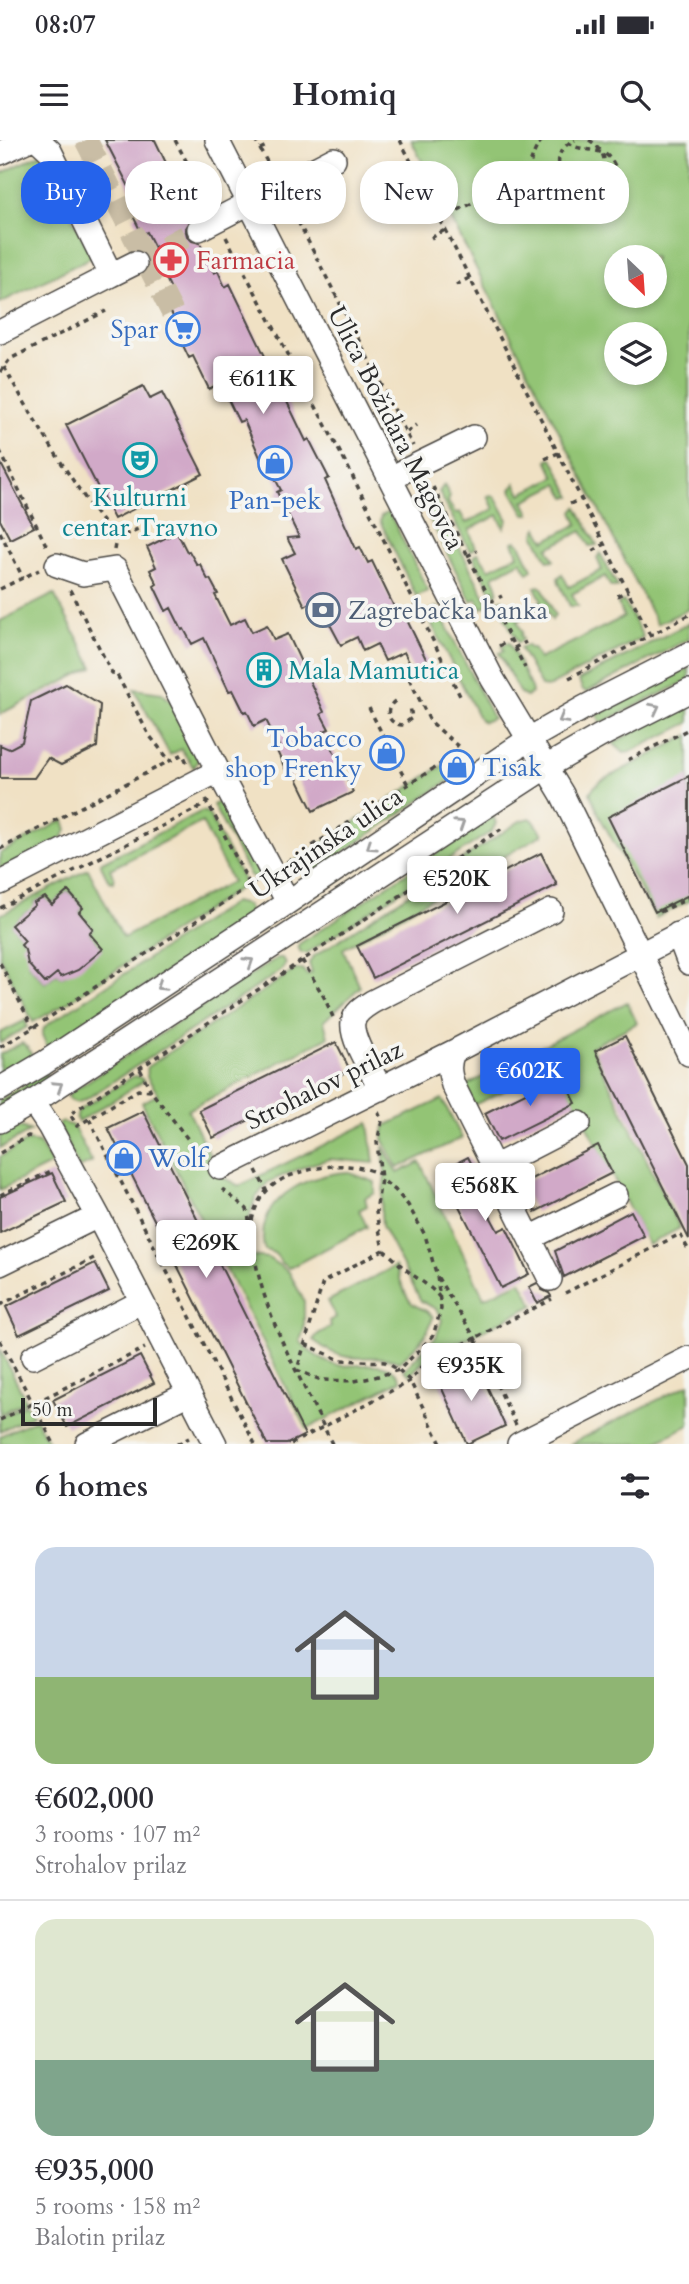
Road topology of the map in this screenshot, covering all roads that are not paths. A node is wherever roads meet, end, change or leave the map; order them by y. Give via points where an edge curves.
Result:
1 (28, 140) edge
2 (38, 140) edge
3 (217, 140) edge
4 (0, 153) edge
5 (334, 159) dead end
6 (330, 161) edge
7 (236, 177) edge
8 (236, 210) edge
9 (260, 224) edge
10 (199, 229) tunnel mouth
11 (135, 263) tunnel mouth
12 (111, 275) junction
13 (0, 332) edge
14 (474, 437) dead end
15 (390, 478) junction
16 (53, 565) road end
17 (689, 654) edge
18 (689, 691) edge
19 (529, 739) junction
20 (546, 767) junction
21 (218, 771) junction
22 (0, 883) edge
23 (288, 902) junction
24 (551, 911) dead end
25 (684, 931) edge
26 (639, 954) junction
27 (689, 963) edge
28 (689, 974) edge
29 (689, 980) edge
30 (453, 1052) junction
31 (689, 1054) edge
32 (381, 1088) junction
33 (0, 1089) edge
34 (33, 1102) junction
35 (0, 1121) edge
36 (579, 1123) dead end
37 (494, 1167) junction
38 (213, 1174) road end
39 (616, 1195) dead end
40 (98, 1216) junction
41 (530, 1238) junction
42 (0, 1264) edge
43 (550, 1279) dead end
44 (141, 1301) junction
45 (33, 1357) dead end
46 (689, 1358) edge
47 (189, 1393) junction
48 (518, 1436) edge
49 (204, 1440) edge
50 (87, 1444) edge

1 - 4 street
2 - 12 street via 50,151
3 - 7 street, Ulica Božidara Magovca
5 - 6 street
8 - 10 street
9 - 15 street, Ulica Božidara Magovca
11 - 12 street
12 - 13 street
14 - 15 street
15 - 19 street, Ulica Božidara Magovca via 492,678
16 - 21 street via 83,574 114,569
17 -> 19 street, Ukrajinska ulica
20 -> 18 street
19 - 20 street, Ulica Božidara Magovca
19 -> 23 street, Ukrajinska ulica
20 - 26 street, Ulica Božidara Magovca
34 -> 20 street
21 - 22 street
21 - 23 street
23 -> 33 street, Ukrajinska ulica
24 - 32 street via 360,1010 353,1031
25 - 26 street, Strohalov prilaz
25 - 27 street
26 - 30 street, Strohalov prilaz
26 - 31 street, Ulica Božidara Magovca
28 - 29 street
30 - 32 street, Strohalov prilaz
30 - 37 street via 449,1071 453,1085
32 - 38 street, Strohalov prilaz
34 - 35 street
34 - 40 street
36 - 37 street
37 - 41 street
39 - 41 street
40 - 42 street
40 - 44 street
41 - 43 street
44 - 45 street
44 - 47 street
46 - 48 street
47 - 49 street
47 - 50 street

